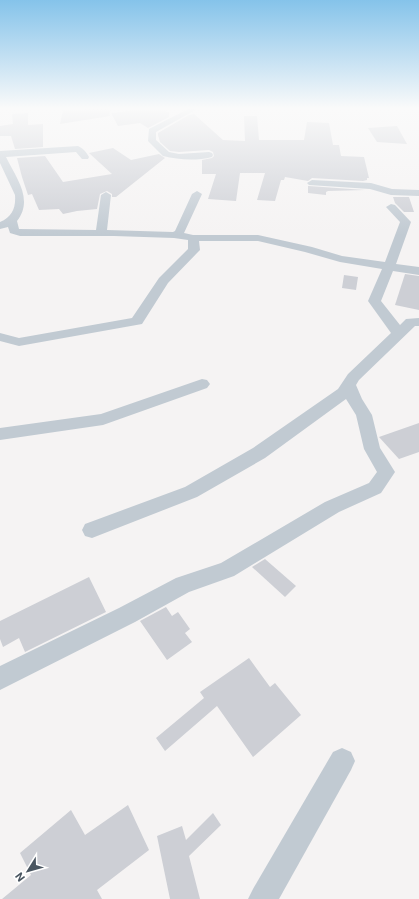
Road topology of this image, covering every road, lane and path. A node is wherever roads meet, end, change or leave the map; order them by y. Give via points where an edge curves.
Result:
1 (46, 151) edge
2 (80, 151) edge
3 (163, 151) edge
4 (1, 155) edge
5 (208, 155) dead end
6 (85, 158) dead end
7 (312, 183) dead end
8 (419, 193) edge
9 (197, 194) dead end
10 (106, 195) dead end
11 (391, 207) dead end
12 (12, 221) junction
13 (0, 226) edge
14 (101, 232) junction
15 (174, 235) junction
16 (193, 238) junction
17 (389, 267) junction
18 (419, 271) edge
19 (419, 322) edge
20 (399, 334) junction
21 (0, 336) edge
22 (202, 384) dead end
23 (349, 385) junction
24 (0, 434) edge
25 (92, 530) dead end
26 (0, 678) edge
27 (342, 762) dead end
28 (263, 899) edge

1 - 4 street
2 - 6 street
3 - 5 street via 180,157
4 - 12 street via 20,195
7 - 8 street via 371,186 391,192
9 - 15 street via 180,233
10 - 14 street
11 - 17 street via 406,222
12 - 13 street
12 - 14 street via 14,231 20,233
14 - 15 street
15 - 16 street
16 - 17 street via 258,238 340,259
16 - 21 street via 194,250 163,282 137,321 19,342
17 - 18 street
17 - 20 street via 374,301
19 - 20 street via 411,322
20 - 23 street via 353,377
22 - 24 street via 103,419
23 - 25 street via 344,393 265,449 191,492
23 - 26 street via 364,415 372,449 386,472 375,488 332,507 227,570 183,585 127,616
27 - 28 street

